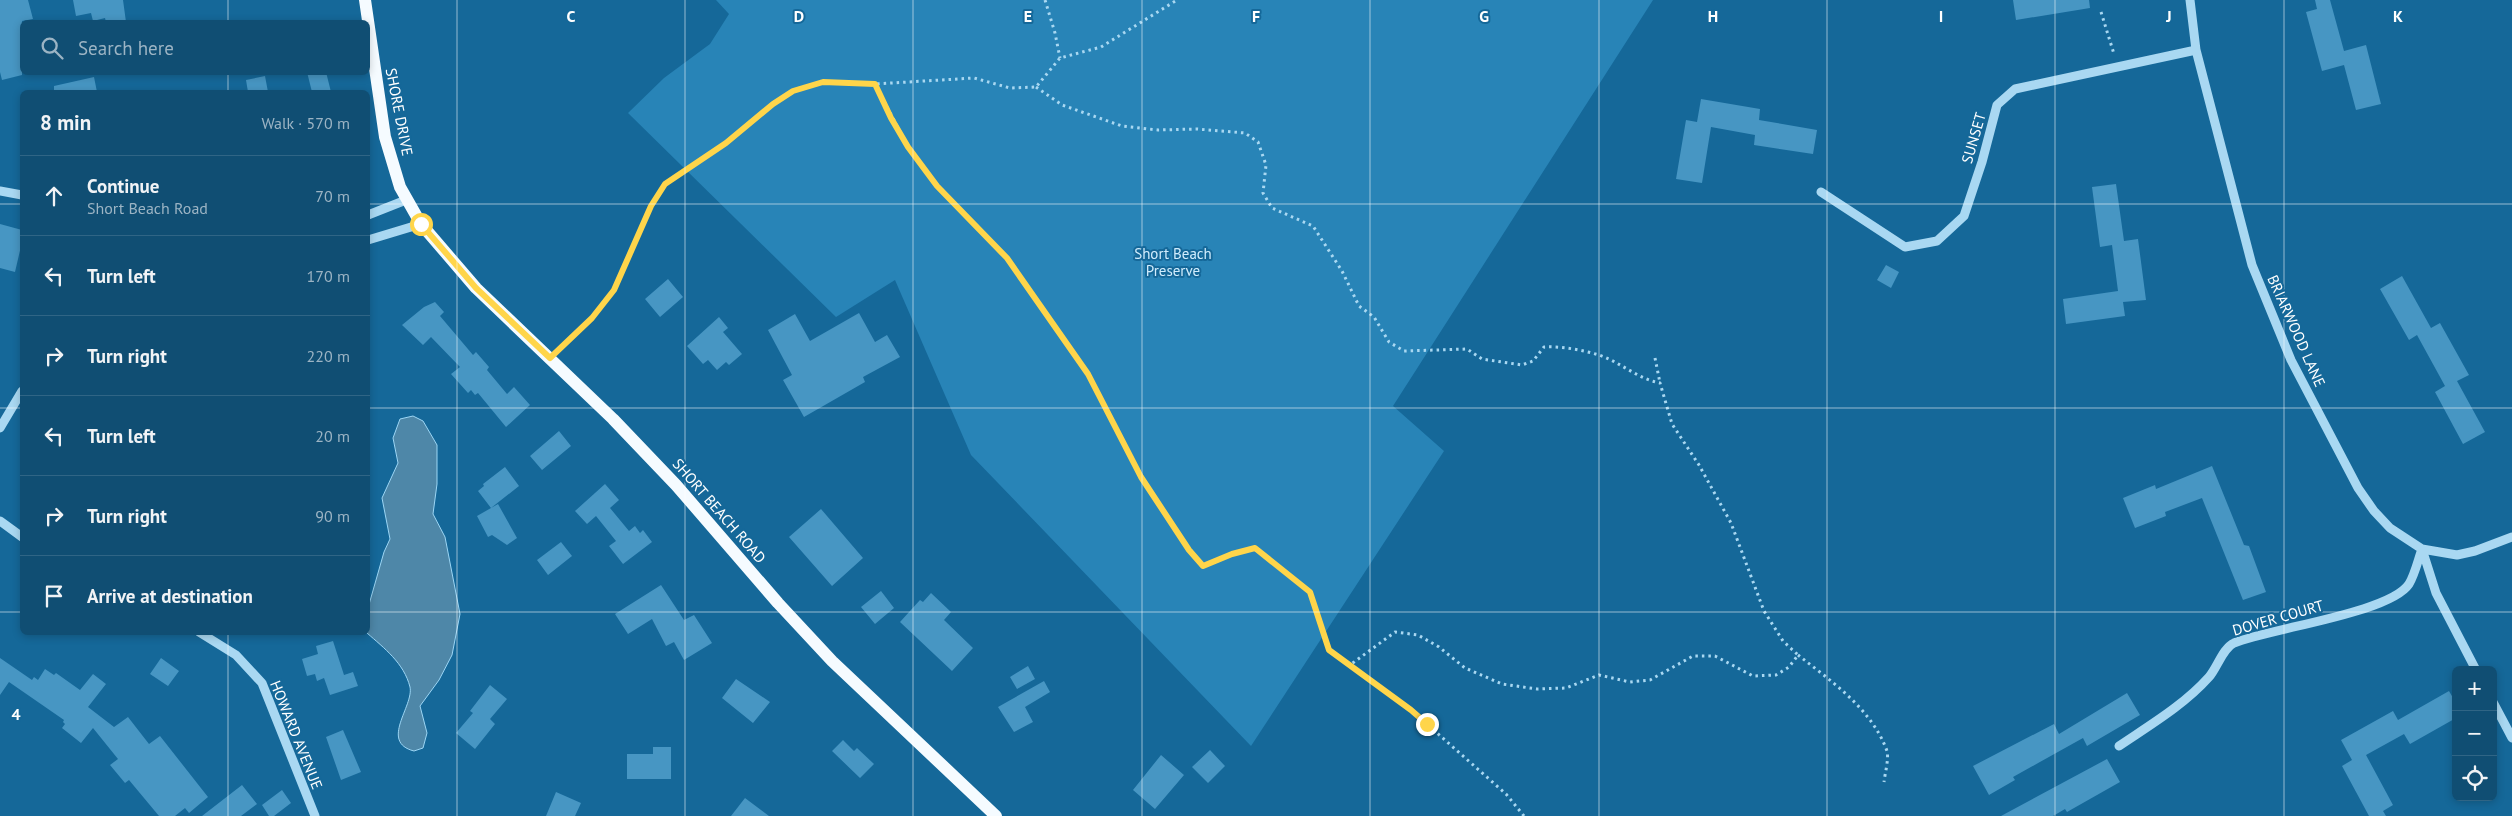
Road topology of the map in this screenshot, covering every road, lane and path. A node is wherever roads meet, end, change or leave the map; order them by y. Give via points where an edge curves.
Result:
1 (365, 0) edge
2 (1044, 0) edge
3 (1177, 0) edge
4 (2190, 0) edge
5 (2101, 12) dead end
6 (368, 20) edge
7 (370, 36) edge
8 (2196, 50) junction
9 (1060, 58) junction
10 (2118, 67) junction
11 (875, 84) junction
12 (1036, 87) junction
13 (0, 191) edge
14 (1821, 192) dead end
15 (20, 196) edge
16 (406, 200) junction
17 (370, 213) edge
18 (421, 224) junction
19 (370, 239) edge
20 (550, 358) junction
21 (1655, 358) dead end
22 (1660, 383) junction
23 (20, 394) edge
24 (0, 428) edge
25 (0, 521) edge
26 (20, 536) edge
27 (2512, 537) edge
28 (2422, 549) junction
29 (204, 635) edge
30 (1798, 655) junction
31 (1350, 665) junction
32 (2474, 666) edge
33 (2497, 710) edge
34 (2512, 738) edge
35 (2119, 746) dead end
36 (1884, 782) dead end
37 (315, 816) edge
38 (996, 816) edge
39 (1524, 816) edge

1 - 6 main road, SHORE DRIVE
2 - 9 path
3 - 9 path via 1100,47
4 - 8 street, BRIARWOOD LANE
5 - 10 path
7 - 16 main road, SHORE DRIVE via 384,137
8 - 10 street, SUNSET
8 - 28 street, BRIARWOOD LANE via 2252,265 2291,360 2358,488 2390,528
9 - 12 path
10 - 14 street, SUNSET via 2015,89 1997,106 1964,216 1937,241 1905,247
11 - 12 path via 974,78 1010,88
11 - 20 path via 823,82 793,91 726,143 665,184 651,206 614,290 592,318
11 - 31 path via 908,147 937,186 1007,258 1088,374 1141,477 1189,550 1203,566 1255,548 1310,592 1329,650
12 - 22 path via 1062,105 1122,126 1246,133 1258,142 1266,165 1263,193 1272,208 1313,226 1342,271 1359,306 1374,317 1389,342 1404,351 1466,349 1482,358 1522,365 1533,361 1544,347 1560,346 1599,356 1647,380
13 - 15 street
16 - 17 street
16 - 18 main road, SHORE DRIVE
18 - 19 street
18 - 20 main road, SHORT BEACH ROAD via 476,288
20 - 38 main road, SHORT BEACH ROAD via 676,485 832,661
21 - 22 path
22 - 30 path via 1672,424 1731,524 1764,611 1784,641
23 - 24 street
25 - 26 street
27 - 28 street, BRIARWOOD LANE via 2457,555
28 - 32 street via 2436,594
28 - 35 street, DOVER COURT via 2409,585 2393,598 2371,607 2231,644 2210,676 2182,703
29 - 37 street, HOWARD AVENUE via 236,655 262,683
30 - 31 path via 1789,667 1776,675 1753,676 1715,656 1693,656 1650,680 1630,682 1599,676 1566,688 1538,688 1502,684 1466,668 1418,635 1394,632
30 - 36 path via 1868,717 1887,752
31 - 39 path via 1411,710 1506,794
33 - 34 street

